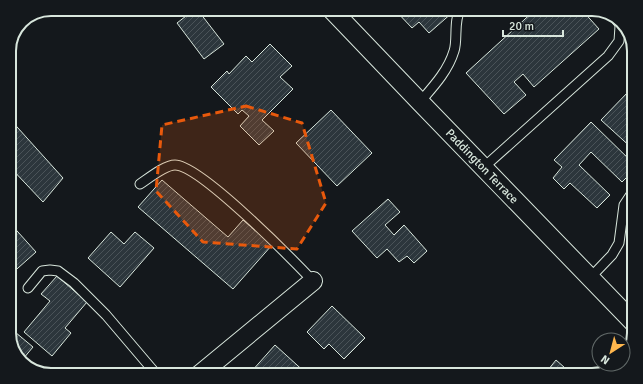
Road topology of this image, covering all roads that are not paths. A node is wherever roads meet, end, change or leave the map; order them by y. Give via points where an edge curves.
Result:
1 (338, 16) edge
2 (458, 16) edge
3 (620, 30) edge
4 (420, 102) junction
5 (483, 168) junction
6 (140, 184) dead end
7 (627, 201) edge
8 (590, 278) junction
9 (313, 280) joint
10 (28, 288) dead end
11 (627, 316) edge
12 (151, 368) edge
13 (207, 368) edge

1 - 4 street, Paddington Terrace
2 - 4 lane via 455,51 446,71
3 - 5 lane via 619,41 608,56
4 - 5 street, Paddington Terrace
5 - 8 street, Paddington Terrace
6 - 9 lane via 173,165 194,172 234,204
7 - 8 lane via 624,206 619,243 612,255
8 - 11 street, Paddington Terrace
9 - 13 street
10 - 12 lane via 42,271 58,271 106,315

